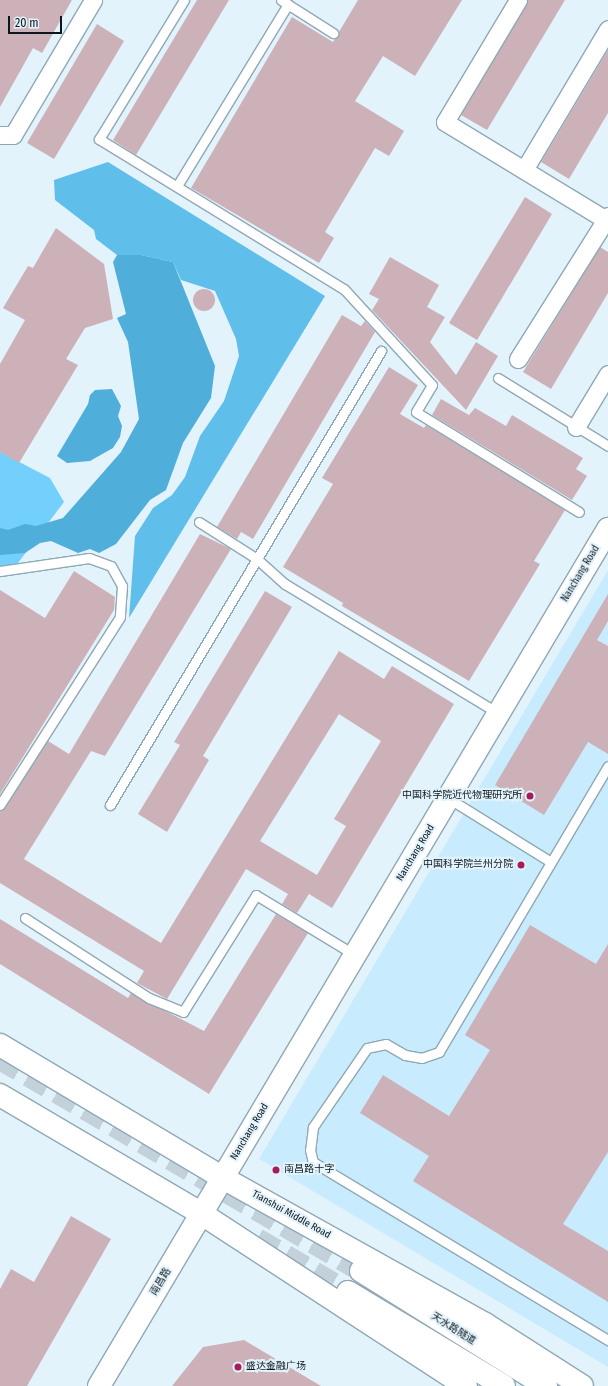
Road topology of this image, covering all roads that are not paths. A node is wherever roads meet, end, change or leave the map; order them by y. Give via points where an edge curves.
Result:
1 (184, 0) edge
2 (518, 0) edge
3 (91, 1) edge
4 (284, 2) edge
5 (608, 29) edge
6 (333, 33) dead end
7 (0, 135) edge
8 (524, 170) junction
9 (177, 186) junction
10 (607, 219) edge
11 (381, 351) dead end
12 (518, 359) dead end
13 (608, 374) edge
14 (498, 378) dead end
15 (576, 427) junction
16 (608, 446) edge
17 (579, 512) dead end
18 (199, 522) dead end
19 (608, 529) edge
20 (257, 559) junction
21 (0, 571) edge
22 (498, 713) junction
23 (608, 766) edge
24 (448, 798) junction
25 (0, 805) edge
26 (110, 805) dead end
27 (551, 862) junction
28 (25, 918) dead end
29 (355, 955) junction
30 (0, 1045) edge
31 (0, 1095) edge
32 (223, 1178) junction
33 (202, 1214) junction
34 (360, 1271) tunnel mouth
35 (348, 1292) tunnel mouth
36 (608, 1340) edge
37 (99, 1386) edge
38 (466, 1386) edge
39 (504, 1386) edge
40 (546, 1386) edge
41 (582, 1386) edge

1 - 9 lane via 99,139
2 - 8 street via 445,122
3 - 7 street via 13,135
4 - 6 lane
4 - 9 lane
5 - 8 street
8 - 10 street
9 - 17 lane via 344,289 432,385 416,412
10 - 12 street
11 - 20 lane
13 - 15 street
14 - 15 lane
15 - 16 lane
18 - 20 lane
19 - 22 main road, Nanchang Road
20 - 22 lane via 285,584
20 - 26 lane
21 - 25 lane via 89,558 111,566 122,586 120,617
22 - 24 main road, Nanchang Road
23 - 27 lane
24 - 27 lane
24 - 29 main road, Nanchang Road
27 - 36 lane via 439,1052 422,1058 405,1055 386,1044 367,1048 313,1128 310,1150 313,1162
28 - 29 lane via 148,998 183,1012 256,895
29 - 32 main road, Nanchang Road
30 - 32 main road, Tianshui Middle Road
31 - 33 main road
32 - 33 main road, 南昌路
32 - 41 main road, Tianshui Middle Road via 485,1324
33 - 37 main road, 南昌路
33 - 38 main road
34 - 40 main road, 天水路隧道
35 - 39 main road

